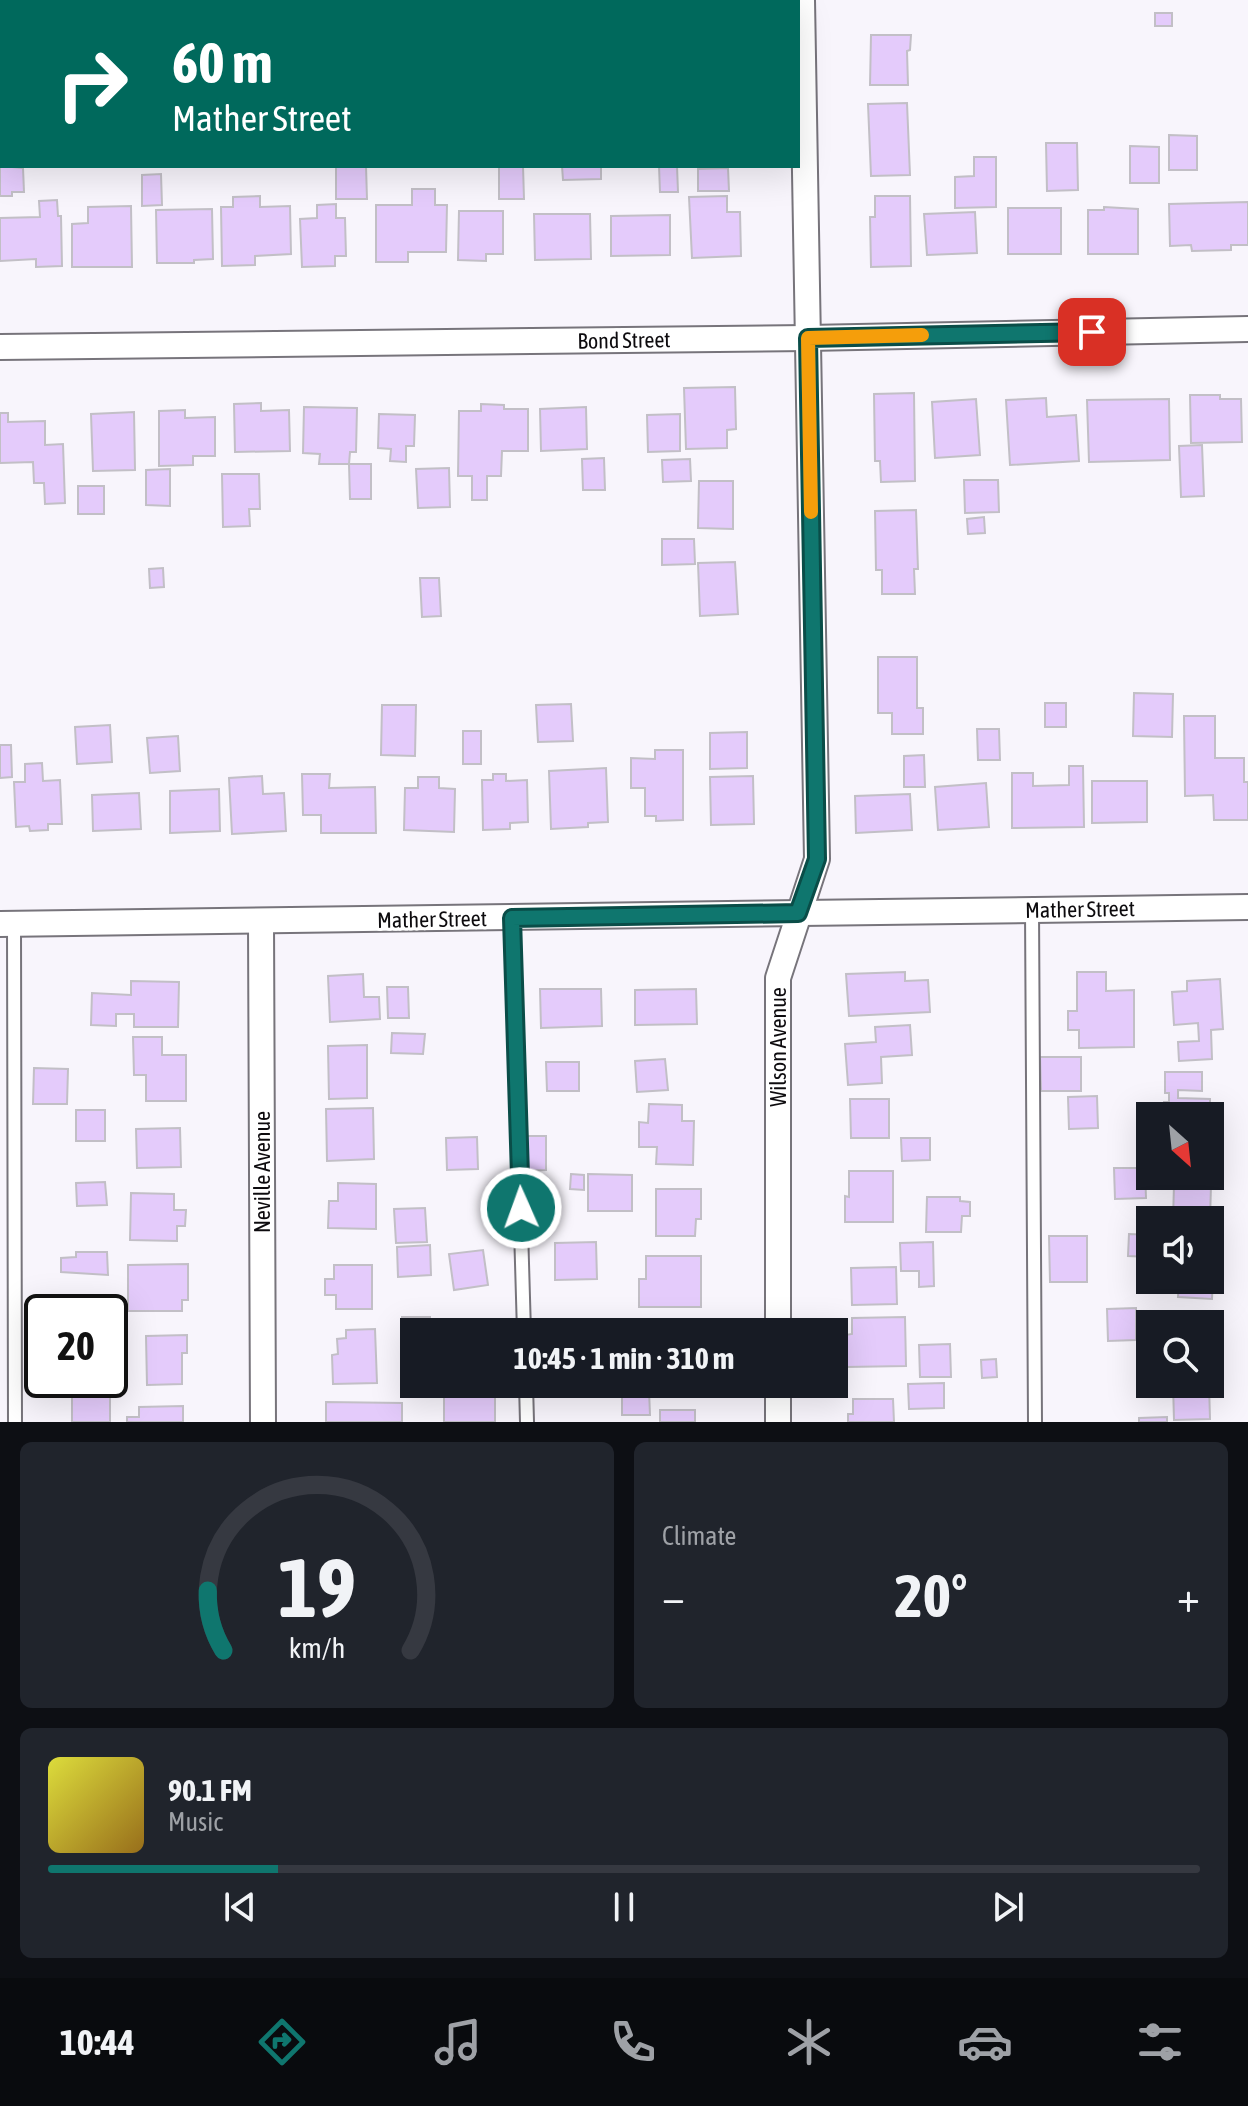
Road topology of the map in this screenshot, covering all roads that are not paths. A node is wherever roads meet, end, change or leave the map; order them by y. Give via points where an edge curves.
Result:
1 (802, 0) edge
2 (1248, 329) edge
3 (808, 338) junction
4 (0, 347) edge
5 (1248, 907) edge
6 (1032, 910) junction
7 (798, 913) junction
8 (512, 918) junction
9 (261, 921) junction
10 (7, 924) edge
11 (524, 1318) edge
12 (778, 1318) edge
13 (526, 1398) edge
14 (778, 1398) edge
15 (15, 1422) edge
16 (263, 1422) edge
17 (527, 1422) edge
18 (778, 1422) edge
19 (1035, 1422) edge

1 - 3 street, Wilson Avenue
2 - 3 street, Bond Street
3 - 4 street, Bond Street
3 - 7 street, Wilson Avenue via 817,859
5 - 6 street, Mather Street
6 - 7 street, Mather Street
6 - 19 lane
7 - 8 street, Mather Street
7 - 12 street, Wilson Avenue via 778,978
8 - 9 street, Mather Street
8 - 11 lane
9 - 10 street, Mather Street
9 - 16 street, Neville Avenue
10 - 15 lane
13 - 17 lane
14 - 18 street

